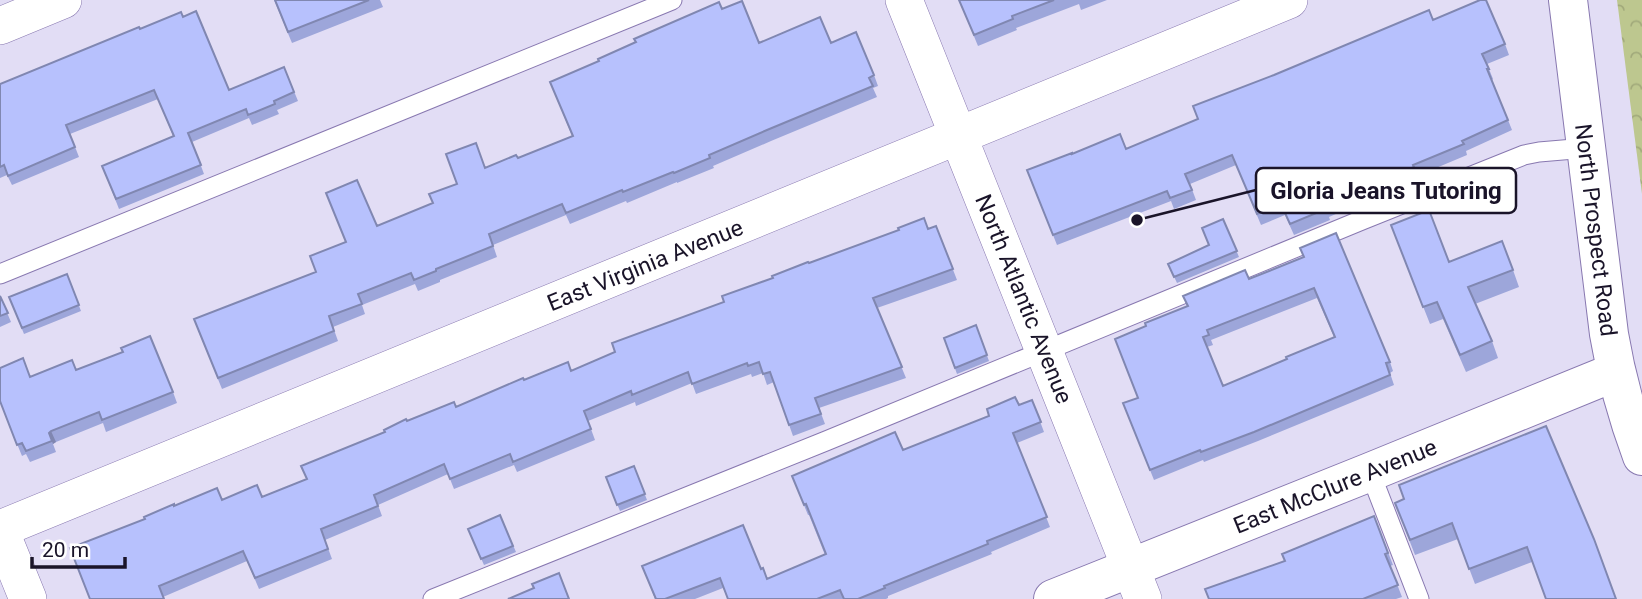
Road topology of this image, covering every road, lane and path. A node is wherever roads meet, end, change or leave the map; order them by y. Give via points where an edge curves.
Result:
1 (63, 0) edge
2 (672, 0) edge
3 (904, 0) edge
4 (1289, 0) edge
5 (1568, 0) edge
6 (0, 26) edge
7 (959, 136) junction
8 (1586, 148) junction
9 (0, 274) edge
10 (1045, 352) junction
11 (1626, 388) edge
12 (1642, 456) edge
13 (1370, 472) junction
14 (0, 530) edge
15 (1137, 583) edge
16 (28, 599) edge
17 (433, 599) edge
18 (1053, 599) edge
19 (1419, 599) edge

1 - 6 street
2 - 9 lane
3 - 7 street, North Atlantic Avenue
4 - 7 street, East Virginia Avenue
5 - 8 street, North Prospect Road
7 - 10 street, North Atlantic Avenue
7 - 14 street, East Virginia Avenue
8 - 10 lane via 1524,155
8 - 11 street, North Prospect Road via 1609,334
10 - 15 street, North Atlantic Avenue
10 - 17 lane
11 - 12 street, North Prospect Road
11 - 13 street, East McClure Avenue
13 - 15 street, East McClure Avenue
13 - 19 lane
14 - 16 street
15 - 18 street, East McClure Avenue

